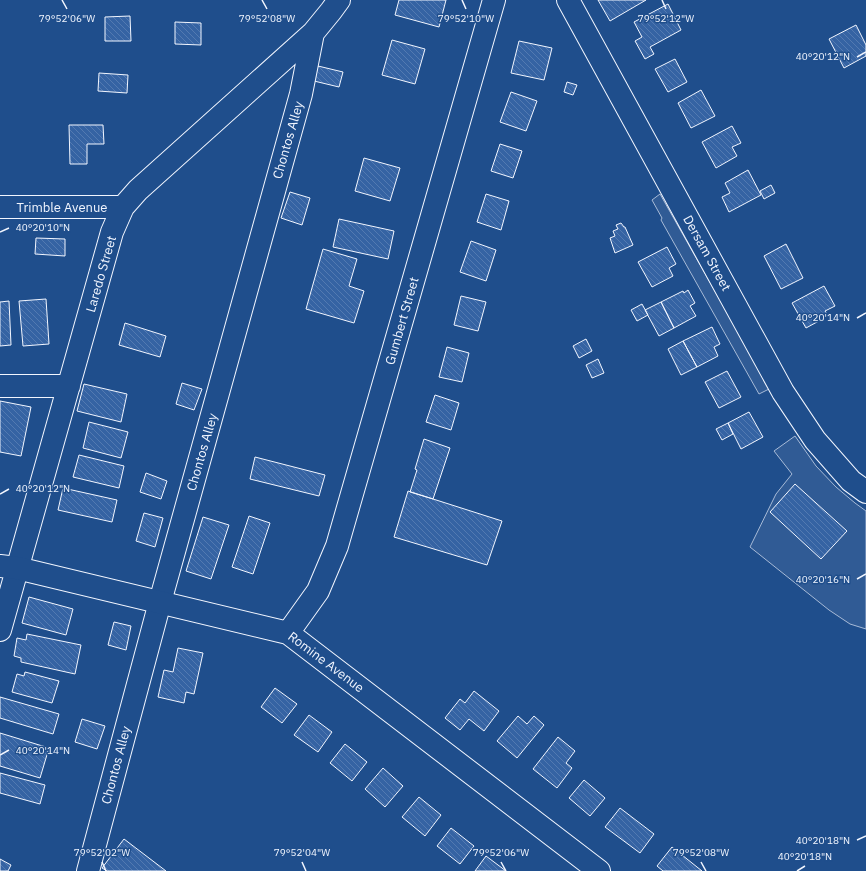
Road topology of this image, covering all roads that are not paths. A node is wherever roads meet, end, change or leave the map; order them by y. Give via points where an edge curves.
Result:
1 (339, 0) edge
2 (494, 0) edge
3 (568, 0) edge
4 (313, 33) junction
5 (0, 207) edge
6 (123, 207) junction
7 (0, 386) edge
8 (69, 386) junction
9 (866, 492) edge
10 (9, 567) edge
11 (160, 602) junction
12 (0, 630) edge
13 (288, 632) junction
14 (88, 871) edge
15 (600, 871) edge

1 - 4 street, Laredo Street
2 - 13 street, Gumbert Street via 337,546 318,592
3 - 9 street, Dersam Street via 783,392 815,440 851,481
4 - 6 street, Laredo Street via 138,190
4 - 11 street, Chontos Alley via 301,94
5 - 6 street, Trimble Avenue
6 - 8 street, Laredo Street via 112,232
7 - 8 street
8 - 10 street, Laredo Street
10 - 11 street, Romine Avenue
10 - 12 street, Laredo Street
11 - 13 street, Romine Avenue
11 - 14 street, Chontos Alley
13 - 15 street, Romine Avenue

